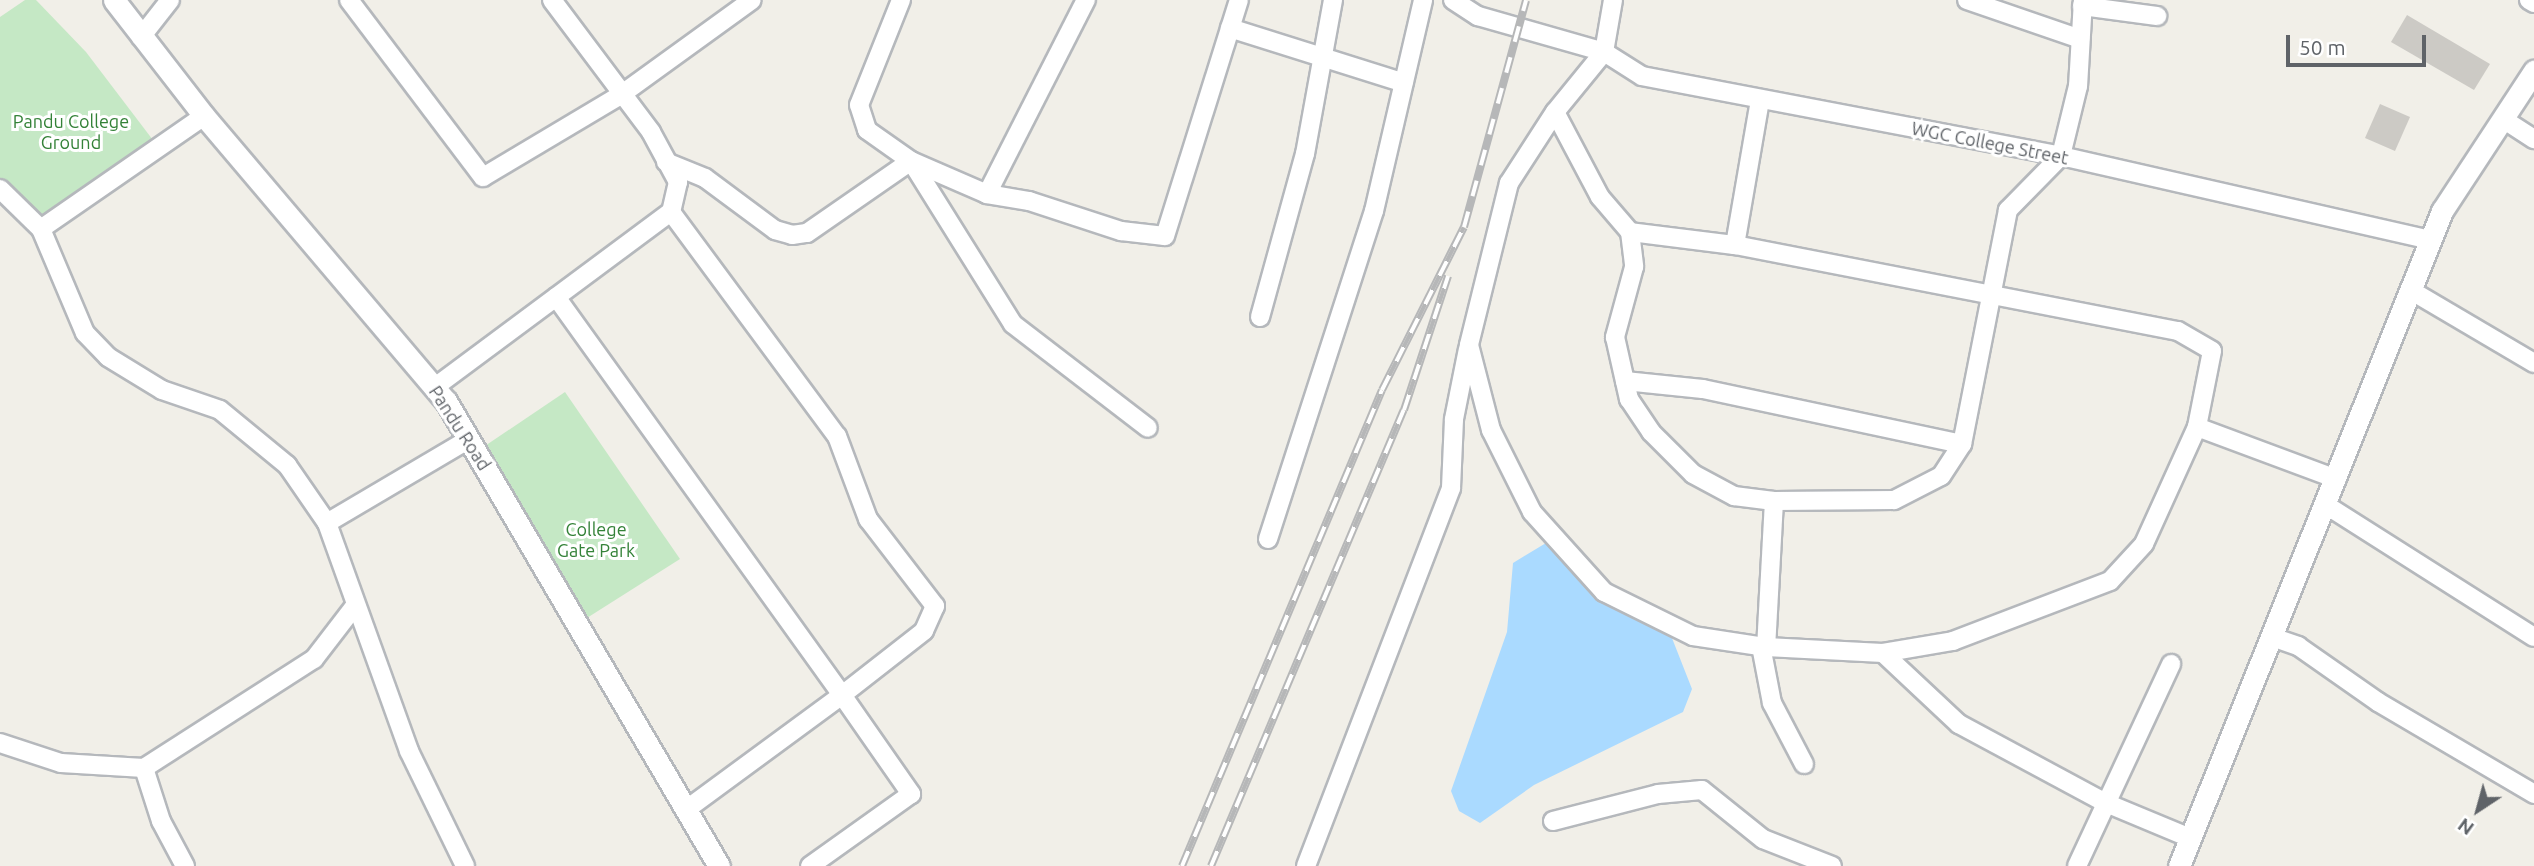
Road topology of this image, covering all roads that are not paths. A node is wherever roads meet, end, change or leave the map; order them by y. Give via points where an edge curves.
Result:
1 (114, 0) edge
2 (170, 0) edge
3 (349, 0) edge
4 (552, 0) edge
5 (901, 0) edge
6 (1086, 0) edge
7 (1239, 0) edge
8 (1333, 0) edge
9 (1423, 0) edge
10 (1453, 0) edge
11 (1613, 0) edge
12 (1967, 0) edge
13 (2529, 0) edge
14 (744, 2) edge
15 (2083, 3) edge
16 (2534, 3) edge
17 (2158, 16) dead end
18 (1230, 27) junction
19 (141, 37) junction
20 (2080, 39) junction
21 (1604, 52) junction
22 (1323, 58) junction
23 (2534, 71) edge
24 (1404, 83) junction
25 (622, 94) junction
26 (1760, 100) junction
27 (1555, 112) junction
28 (204, 116) junction
29 (2502, 119) junction
30 (2534, 139) edge
31 (2061, 156) junction
32 (911, 161) junction
33 (666, 162) junction
34 (0, 189) edge
35 (987, 194) junction
36 (671, 212) junction
37 (41, 229) junction
38 (1630, 232) junction
39 (2431, 240) junction
40 (1735, 244) junction
41 (2412, 291) junction
42 (1995, 294) junction
43 (556, 297) junction
44 (1260, 317) dead end
45 (1469, 345) junction
46 (2534, 363) edge
47 (1625, 381) junction
48 (435, 387) junction
49 (2197, 426) junction
50 (1148, 428) dead end
51 (469, 439) junction
52 (1962, 444) junction
53 (2336, 479) junction
54 (1774, 501) junction
55 (2326, 505) junction
56 (327, 523) junction
57 (1268, 539) dead end
58 (354, 607) junction
59 (2272, 637) junction
60 (2534, 637) edge
61 (1764, 647) junction
62 (1883, 653) junction
63 (2171, 664) dead end
64 (842, 695) junction
65 (0, 743) edge
66 (1804, 764) dead end
67 (144, 768) junction
68 (2534, 794) edge
69 (2106, 803) junction
70 (687, 809) junction
71 (1553, 821) dead end
72 (2190, 838) junction
73 (185, 866) edge
74 (465, 866) edge
75 (719, 866) edge
76 (810, 866) edge
77 (1306, 866) edge
78 (1832, 866) edge
79 (2077, 866) edge
80 (2179, 866) edge

1 - 19 street, Pandu Road
2 - 19 street
3 - 25 street via 483,177
4 - 25 street
5 - 32 street via 859,104 867,130
6 - 35 street
7 - 18 street
8 - 22 street
9 - 24 street
10 - 21 street, WGC College Street via 1478,16
11 - 21 street
12 - 20 street
13 - 16 street
14 - 25 street
15 - 17 street
15 - 20 street
18 - 22 street
18 - 35 street via 1165,236 1121,231 1029,201
19 - 28 street, Pandu Road
20 - 31 street via 2078,86
21 - 26 street, WGC College Street via 1642,76
21 - 27 street
22 - 24 street
22 - 44 street via 1305,154
23 - 29 street
24 - 57 street via 1374,211
25 - 33 street
26 - 31 street, WGC College Street
26 - 40 street
27 - 38 street via 1600,197
27 - 45 street via 1509,183
28 - 37 street
28 - 48 street, Pandu Road
29 - 30 street
29 - 39 street via 2442,211
31 - 39 street, WGC College Street
31 - 42 street via 2008,209
32 - 33 street via 807,233 792,235 775,230 705,178
32 - 35 street
32 - 50 street via 1013,324
33 - 36 street via 678,182
34 - 37 street
36 - 43 street
36 - 64 street via 837,436 867,519 935,606 924,631
37 - 56 street via 85,332 108,357 162,390 220,410 287,465
38 - 40 street
38 - 47 street via 1634,267 1615,337
39 - 41 street
40 - 42 street
41 - 46 street
41 - 53 street
42 - 49 street via 2178,331 2213,351
42 - 52 street
43 - 48 street
43 - 64 street
45 - 61 street via 1491,430 1532,512 1604,592 1693,636
45 - 77 street via 1454,419 1451,488
47 - 52 street via 1703,389
47 - 54 street via 1629,399 1651,432 1693,474 1734,496
48 - 51 street, Pandu Road
49 - 53 street
49 - 62 street via 2144,544 2110,581 1953,641
51 - 56 street
51 - 70 street, Pandu Road
52 - 54 street via 1941,476 1894,500
53 - 55 street
54 - 61 street
55 - 59 street
55 - 60 street
56 - 58 street
58 - 67 street via 314,659
58 - 74 street via 409,751
59 - 68 street via 2298,646 2378,702
59 - 72 street
61 - 62 street
61 - 66 street via 1772,703
62 - 69 street via 1959,724
63 - 69 street
64 - 70 street
64 - 76 street via 911,794
65 - 67 street via 61,763
67 - 73 street via 161,821
69 - 72 street
69 - 79 street
70 - 75 street, Pandu Road
71 - 78 street via 1658,794 1702,790 1763,839
72 - 80 street

